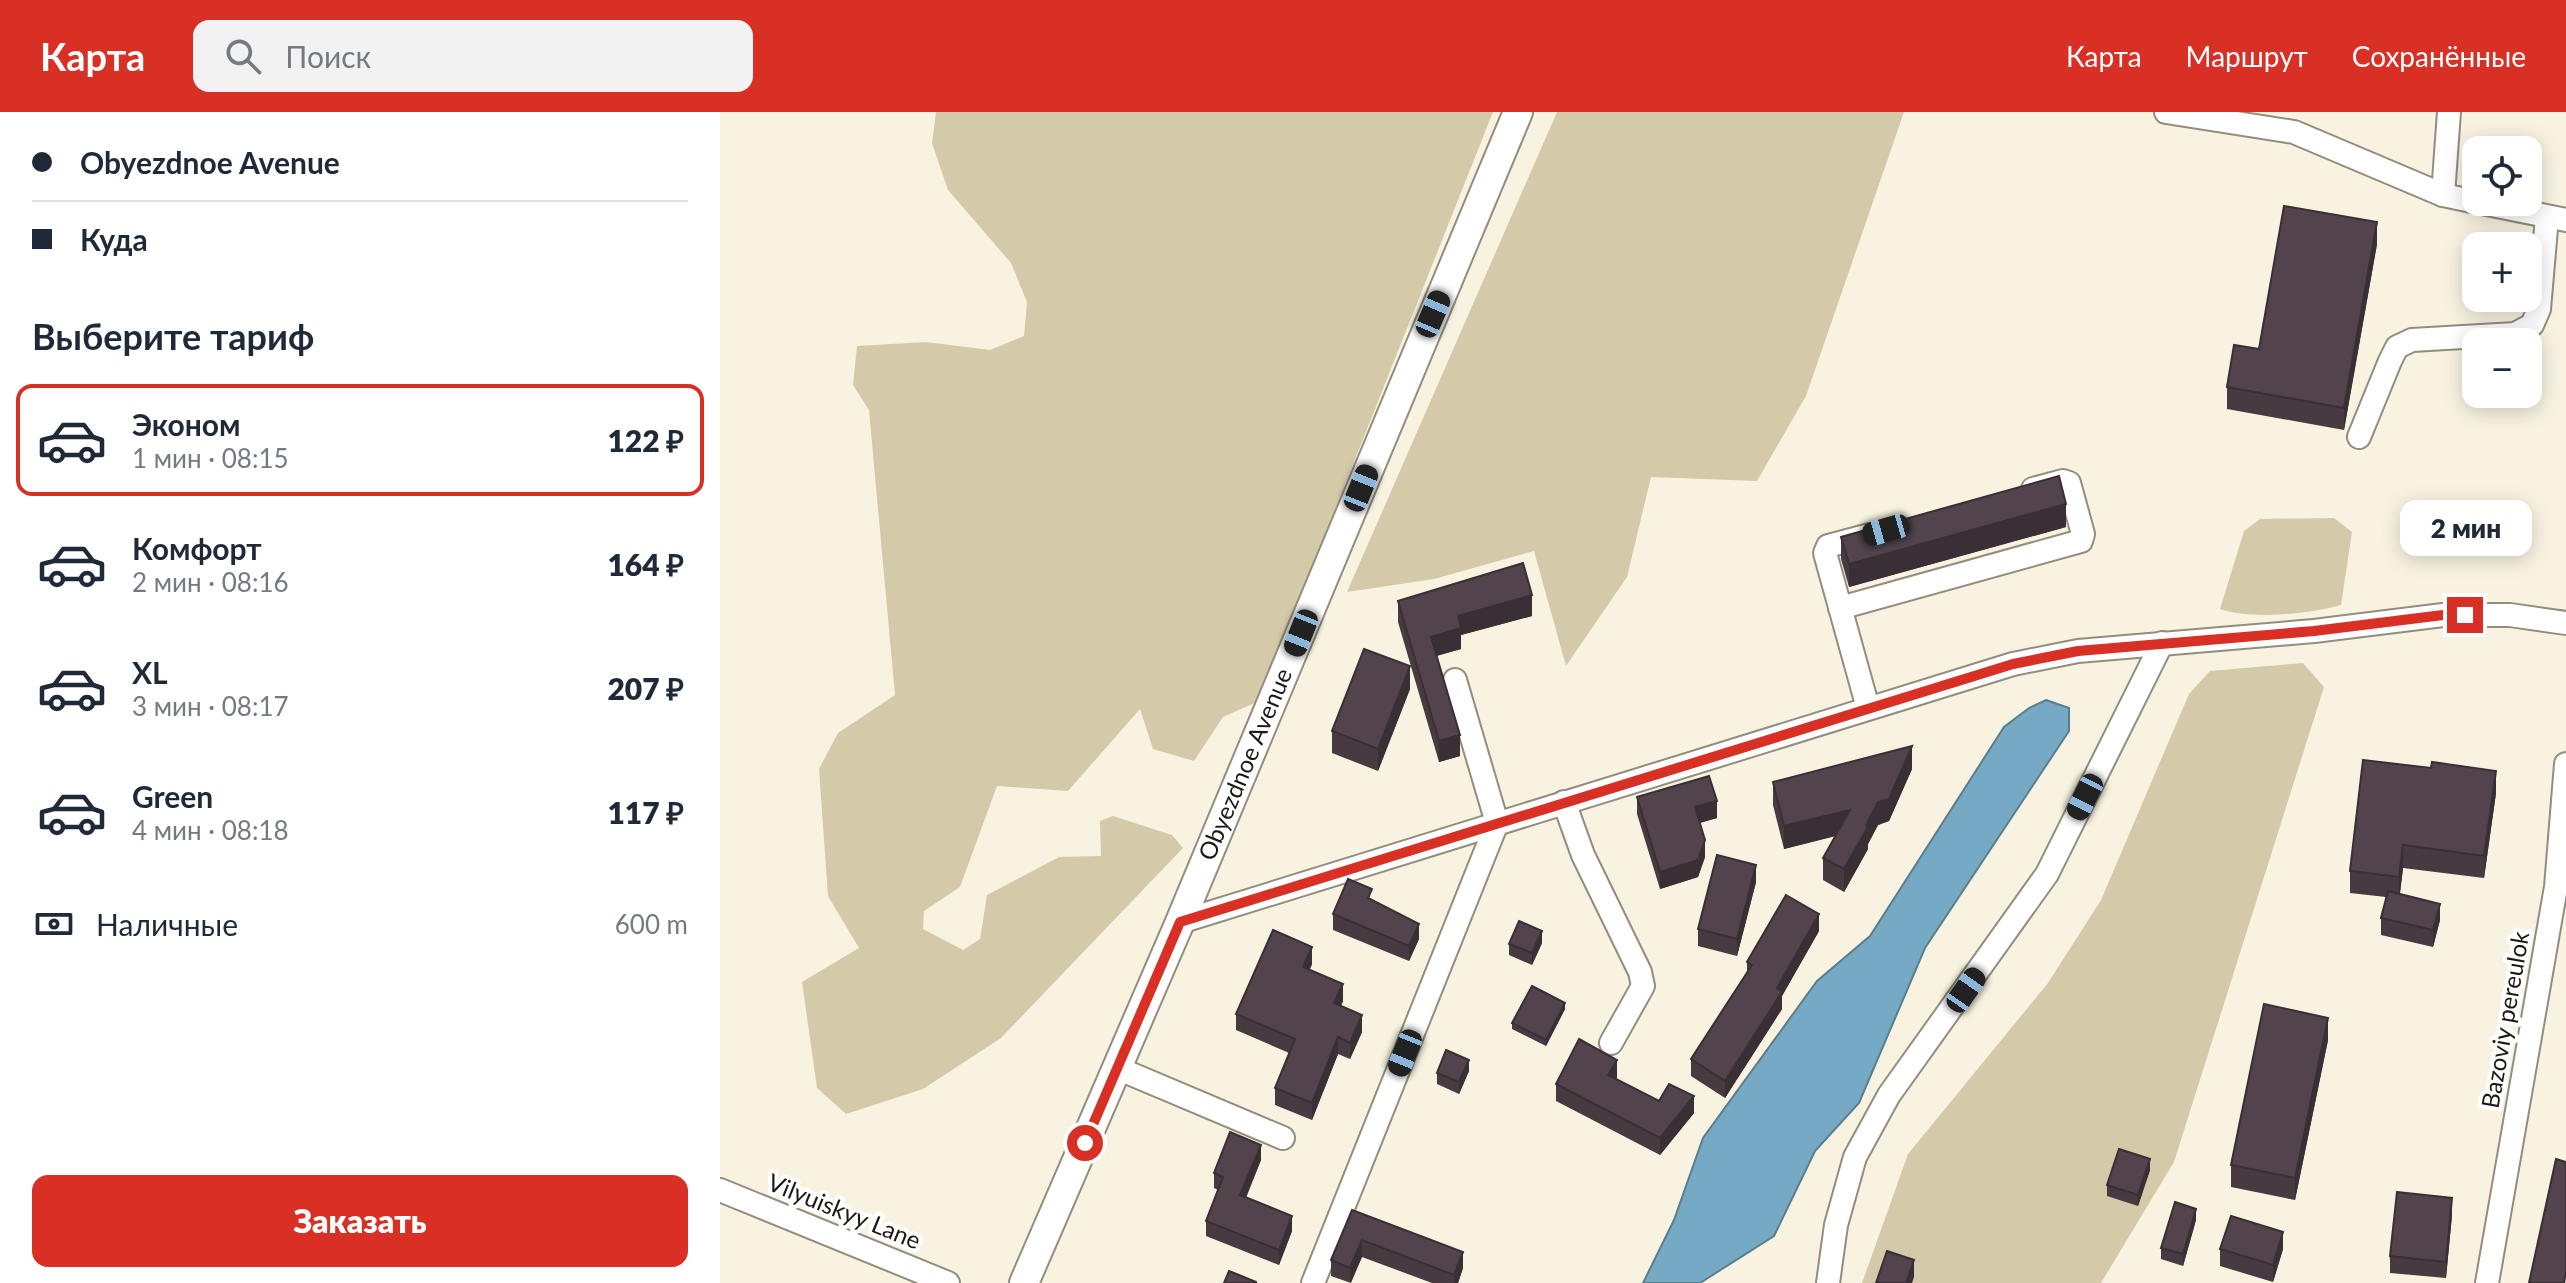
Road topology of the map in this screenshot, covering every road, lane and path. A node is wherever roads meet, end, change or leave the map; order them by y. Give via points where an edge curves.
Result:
1 (1518, 112) edge
2 (2166, 112) edge
3 (2449, 112) edge
4 (2290, 122) edge
5 (2443, 195) junction
6 (2462, 199) edge
7 (2556, 219) edge
8 (2359, 437) dead end
9 (2018, 493) edge
10 (1886, 530) edge
11 (1840, 608) junction
12 (2566, 623) edge
13 (2162, 643) junction
14 (1455, 680) dead end
15 (1868, 708) junction
16 (2566, 764) edge
17 (1564, 802) junction
18 (1497, 823) junction
19 (1180, 922) junction
20 (1611, 1043) dead end
21 (1117, 1068) junction
22 (1283, 1138) dead end
23 (720, 1190) edge
24 (948, 1283) edge
25 (1024, 1283) edge
26 (1313, 1283) edge
27 (1828, 1283) edge
28 (2487, 1283) edge

1 - 19 main road, Obyezdnoe Avenue
2 - 4 street
3 - 5 street
4 - 5 street
5 - 6 street
7 - 8 street via 2532,325 2515,334 2412,340 2397,347
9 - 11 street via 2069,483 2081,541
10 - 11 street via 1828,546 1825,553
11 - 15 street
12 - 13 street via 2510,615 2443,615
13 - 15 street via 2013,664
13 - 27 street via 2047,874 1889,1095 1855,1157 1836,1225
14 - 18 street
15 - 17 street
16 - 28 street, Bazoviy pereulok via 2556,887
17 - 18 street
17 - 20 street via 1643,986
18 - 19 street
18 - 26 street
19 - 21 main road, Obyezdnoe Avenue
21 - 22 street
21 - 25 main road, Obyezdnoe Avenue
23 - 24 street, Vilyuiskyy Lane

